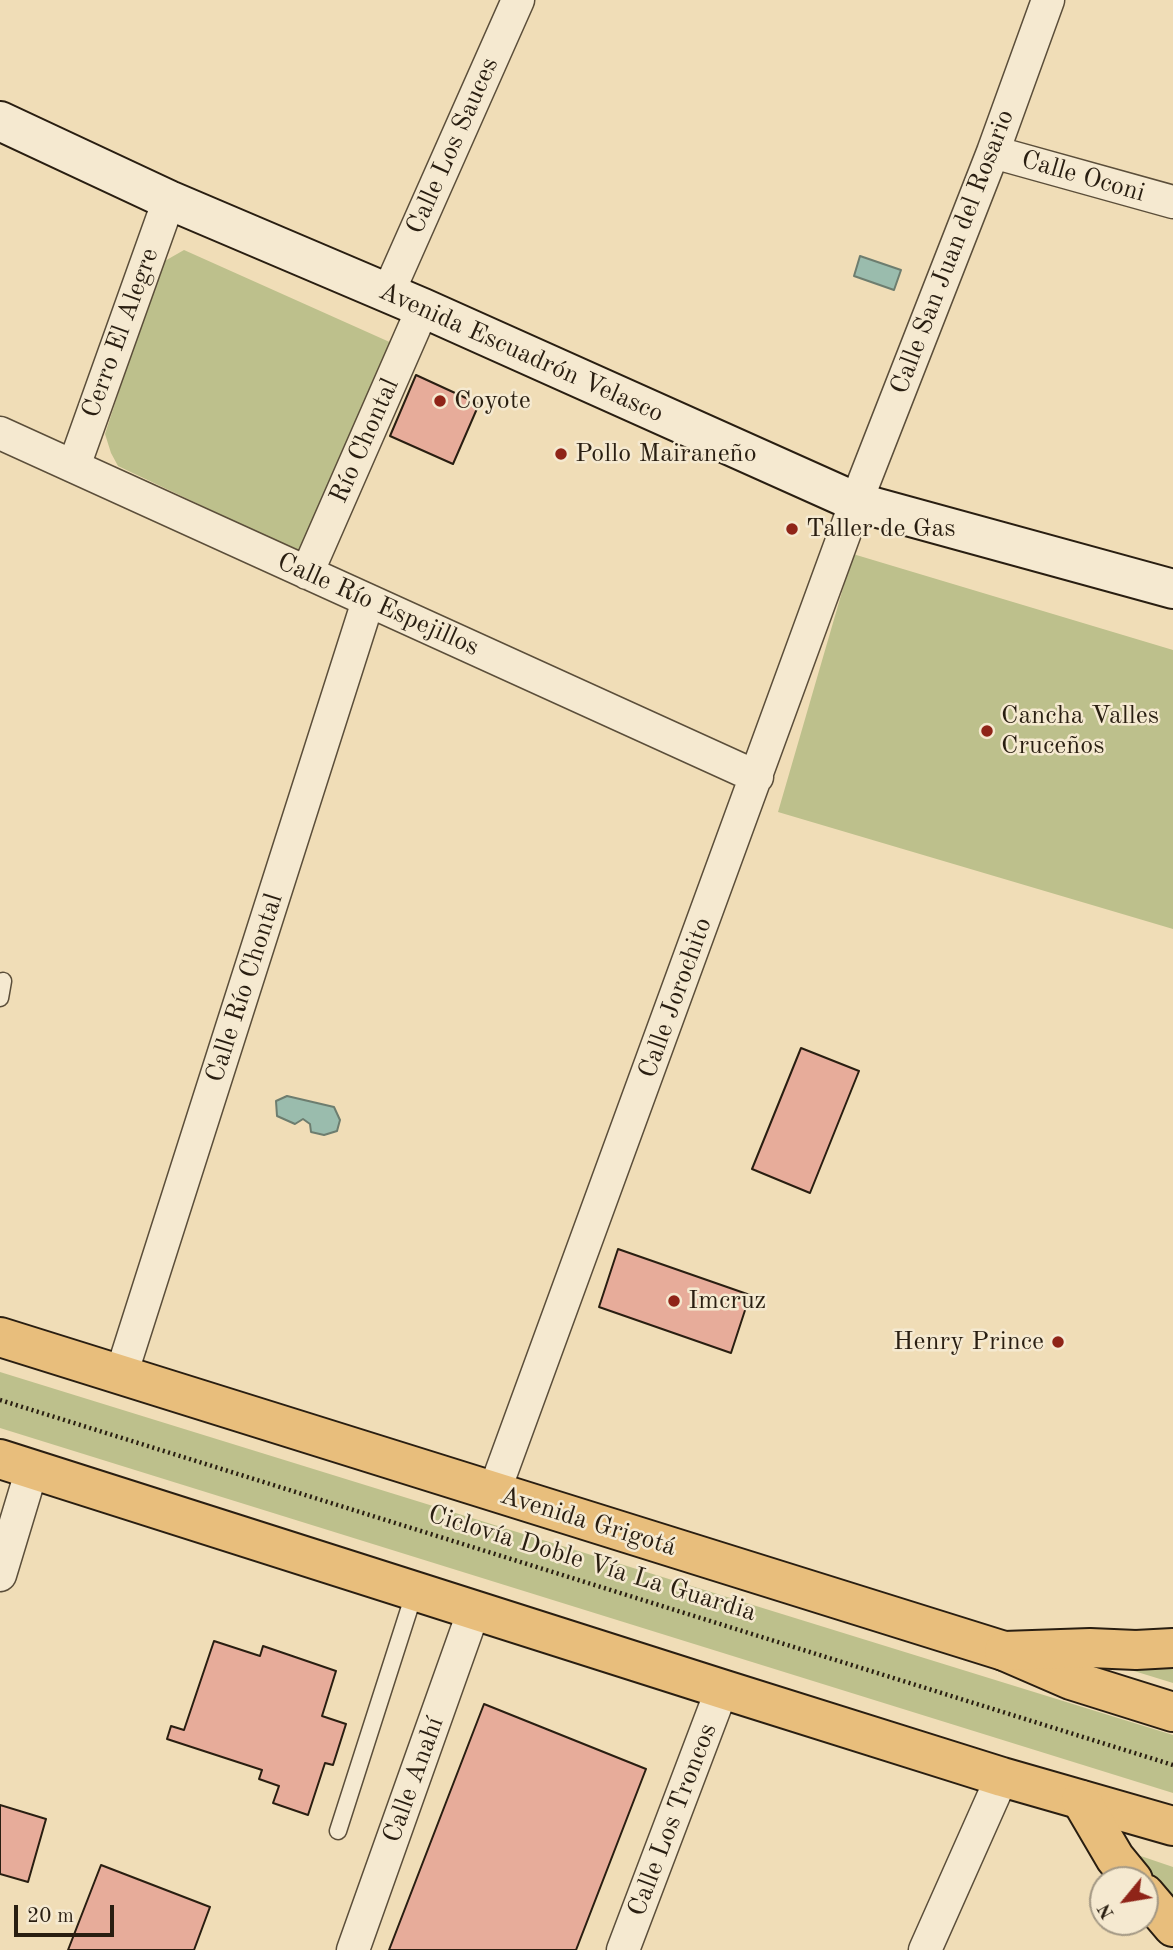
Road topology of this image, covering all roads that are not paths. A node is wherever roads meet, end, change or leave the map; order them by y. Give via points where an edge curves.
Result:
1 (518, 0) edge
2 (1048, 0) edge
3 (0, 121) edge
4 (993, 152) junction
5 (169, 200) junction
6 (1173, 202) edge
7 (388, 293) junction
8 (424, 308) junction
9 (3, 445) edge
10 (74, 466) junction
11 (856, 502) junction
12 (307, 573) junction
13 (1173, 589) edge
14 (368, 601) junction
15 (757, 777) junction
16 (3, 981) dead end
17 (0, 998) edge
18 (0, 1337) edge
19 (121, 1376) junction
20 (16, 1464) edge
21 (494, 1492) junction
22 (0, 1575) edge
23 (415, 1591) junction
24 (474, 1610) junction
25 (1173, 1648) edge
26 (1004, 1651) junction
27 (722, 1689) junction
28 (1173, 1712) edge
29 (1002, 1777) junction
30 (1081, 1800) junction
31 (1173, 1826) edge
32 (338, 1831) dead end
33 (1122, 1866) edge
34 (1159, 1910) edge
35 (1173, 1927) edge
36 (353, 1950) edge
37 (623, 1950) edge
38 (925, 1950) edge

1 - 7 street, Calle Los Sauces
2 - 4 street, Calle San Juan del Rosario
3 - 5 street, Avenida Escuadrón Velasco
4 - 6 street, Calle Oconi
4 - 11 street, Calle San Juan del Rosario
5 - 7 street, Avenida Escuadrón Velasco
5 - 10 street, Cerro El Alegre
7 - 8 street, Avenida Escuadrón Velasco
8 - 11 street, Avenida Escuadrón Velasco
8 - 12 street, Río Chontal
9 - 10 street, Calle Río Espejillos
10 - 12 street, Calle Río Espejillos
11 - 13 street, Avenida Escuadrón Velasco
11 - 15 street, Calle Jorochito
12 - 14 street, Calle Río Espejillos
14 - 15 street, Calle Río Espejillos
14 - 19 street, Calle Río Chontal
15 - 21 street, Calle Jorochito
16 - 17 lane
18 - 19 main road, Avenida Grigotá
19 - 21 main road, Avenida Grigotá
20 - 22 street
20 - 23 main road
21 - 26 main road, Avenida Grigotá
23 - 24 main road
23 - 32 lane
24 - 27 main road
24 - 36 street, Calle Anahí
25 - 26 main road
26 - 28 main road, Avenida Grigotá via 1070,1680
27 - 29 main road
27 - 37 street, Calle Los Troncos
29 - 30 main road
29 - 38 street
30 - 31 main road
30 - 33 main road
34 - 35 main road

